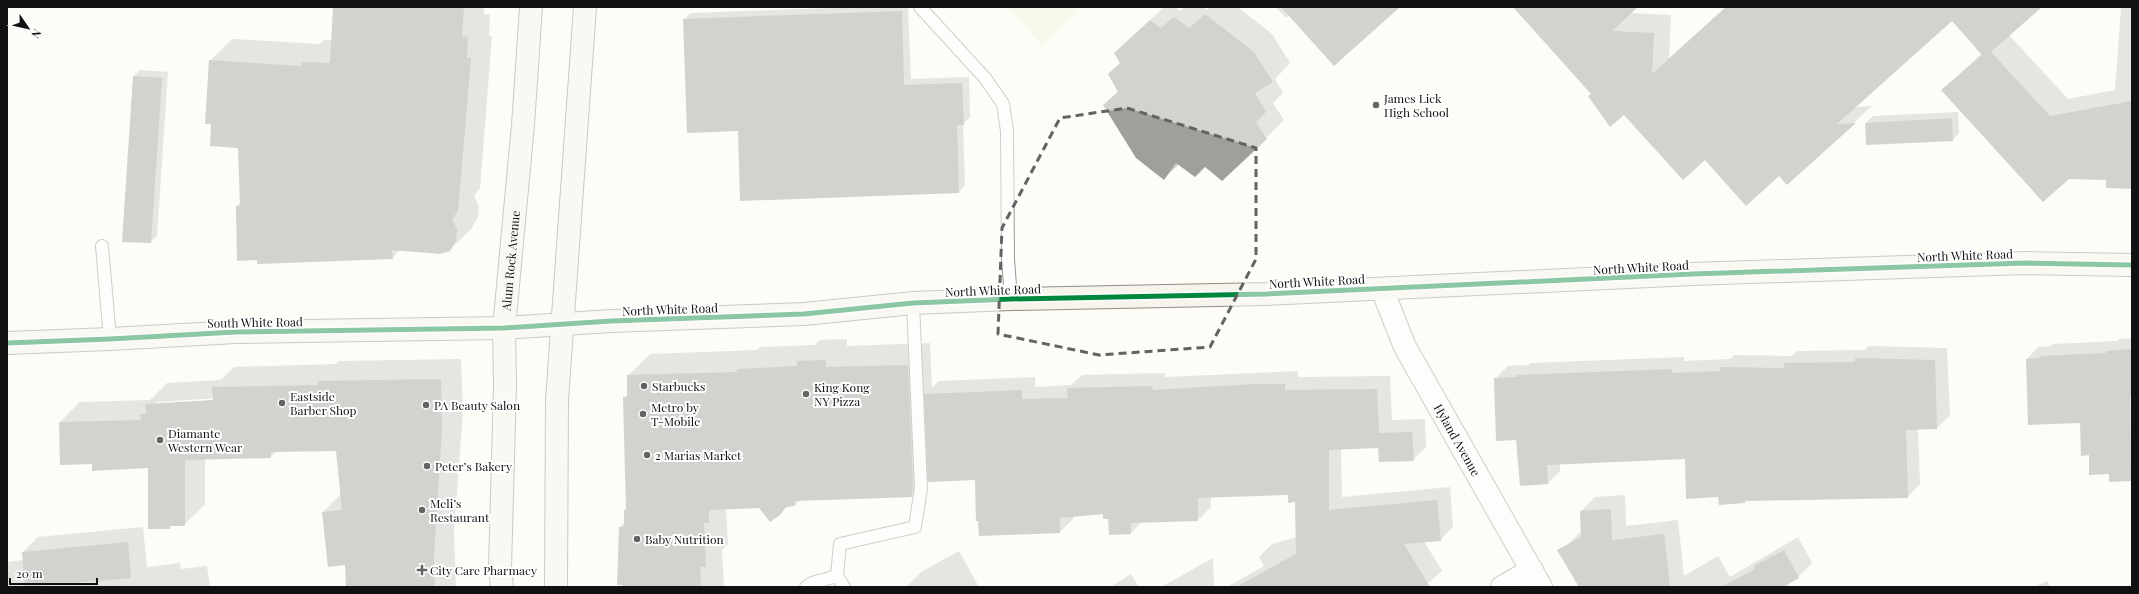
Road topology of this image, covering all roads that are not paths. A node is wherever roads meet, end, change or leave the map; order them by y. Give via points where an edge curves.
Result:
1 (531, 7) edge
2 (585, 7) edge
3 (920, 7) edge
4 (102, 246) dead end
5 (2132, 265) edge
6 (1382, 289) junction
7 (1011, 299) junction
8 (913, 303) junction
9 (562, 325) junction
10 (504, 328) junction
11 (110, 339) junction
12 (7, 342) edge
13 (837, 576) junction
14 (1537, 578) edge
15 (502, 587) edge
16 (556, 587) edge
17 (806, 587) edge
18 (844, 587) edge
19 (1502, 587) edge

1 - 10 main road, Alum Rock Avenue via 524,125
2 - 9 main road
3 - 7 lane via 985,78 1003,104 1007,140
4 - 11 lane
5 - 6 main road, North White Road via 2018,264 1692,274
6 - 7 main road, North White Road
6 - 14 street, Hyland Avenue via 1404,347
7 - 8 main road, North White Road
8 - 9 main road, North White Road via 804,314
8 - 13 lane via 921,488 915,527 840,544
9 - 10 main road, North White Road
9 - 16 main road via 557,400
10 - 11 main road, South White Road via 236,332
10 - 15 main road, Alum Rock Avenue via 500,568
11 - 12 main road, South White Road
13 - 17 lane
13 - 18 lane
14 - 19 street

